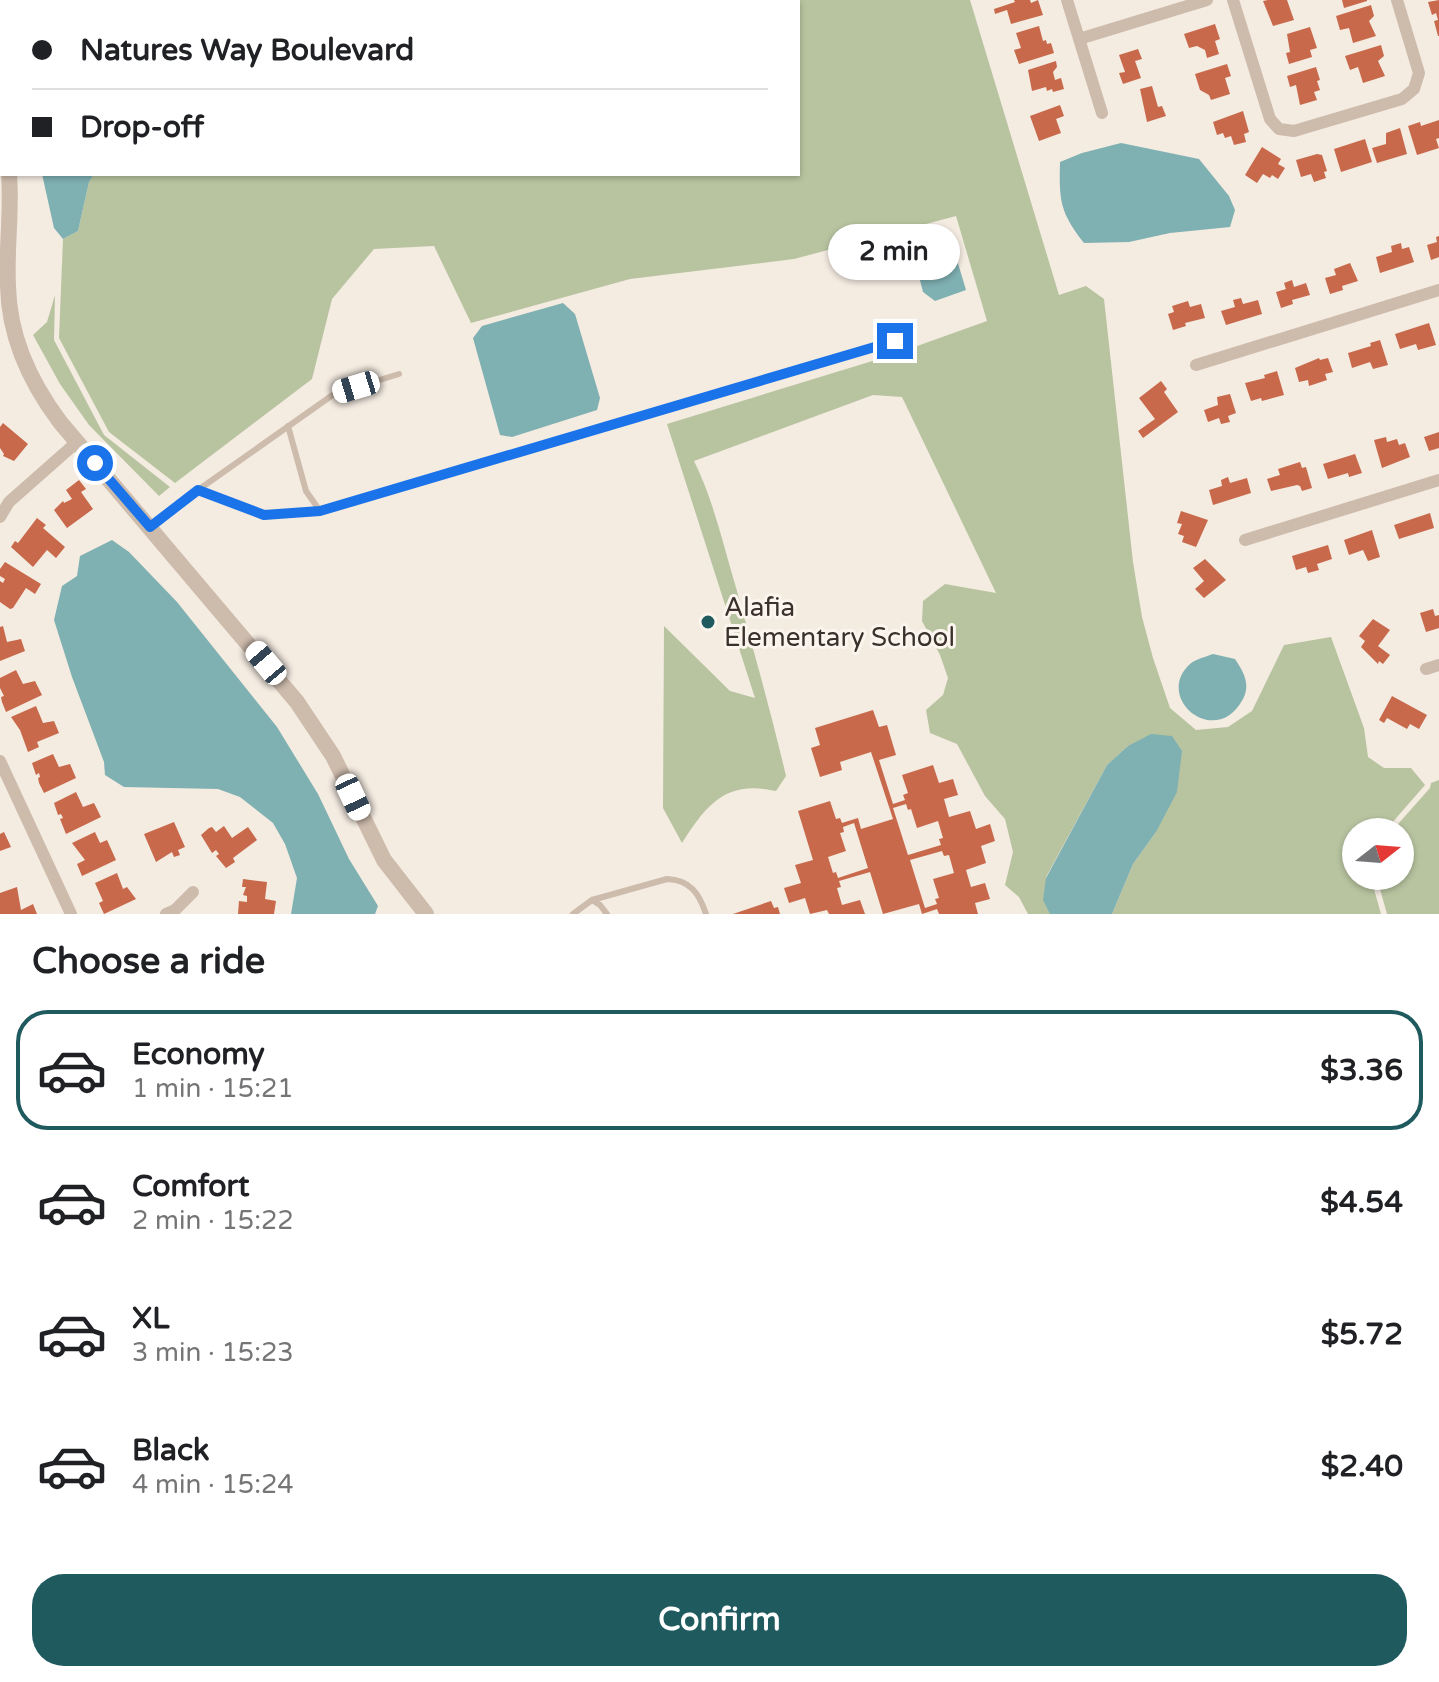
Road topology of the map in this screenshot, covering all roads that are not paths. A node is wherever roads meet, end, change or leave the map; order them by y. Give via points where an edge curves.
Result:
1 (1067, 0) edge
2 (1207, 0) edge
3 (1233, 0) edge
4 (1397, 0) edge
5 (1079, 39) junction
6 (1102, 113) dead end
7 (9, 176) edge
8 (1439, 290) edge
9 (895, 341) dead end
10 (1196, 365) dead end
11 (399, 374) dead end
12 (288, 426) junction
13 (77, 442) junction
14 (1439, 480) edge
15 (198, 490) junction
16 (5, 498) edge
17 (320, 511) junction
18 (0, 517) edge
19 (150, 527) junction
20 (1245, 540) dead end
21 (1439, 665) edge
22 (1426, 669) dead end
23 (0, 761) edge
24 (193, 892) dead end
25 (592, 900) junction
26 (71, 914) edge
27 (166, 914) edge
28 (426, 914) edge
29 (573, 914) edge
30 (607, 914) edge
31 (706, 914) edge

1 - 5 street
2 - 5 street
3 - 4 street via 1270,119 1279,129 1294,131 1402,99 1414,89 1419,73
5 - 6 street
7 - 13 street via 7,285 14,331 38,391
8 - 10 street
9 - 17 lane
11 - 12 lane via 334,394
12 - 15 lane
12 - 17 lane via 306,491
13 - 16 street
13 - 19 street
14 - 20 street
15 - 17 lane via 264,515
15 - 19 lane
16 - 18 street
19 - 28 street via 297,702 338,766 384,860
21 - 22 street
23 - 26 street
24 - 27 street
25 - 29 lane
25 - 30 lane
25 - 31 lane via 676,880 698,893

